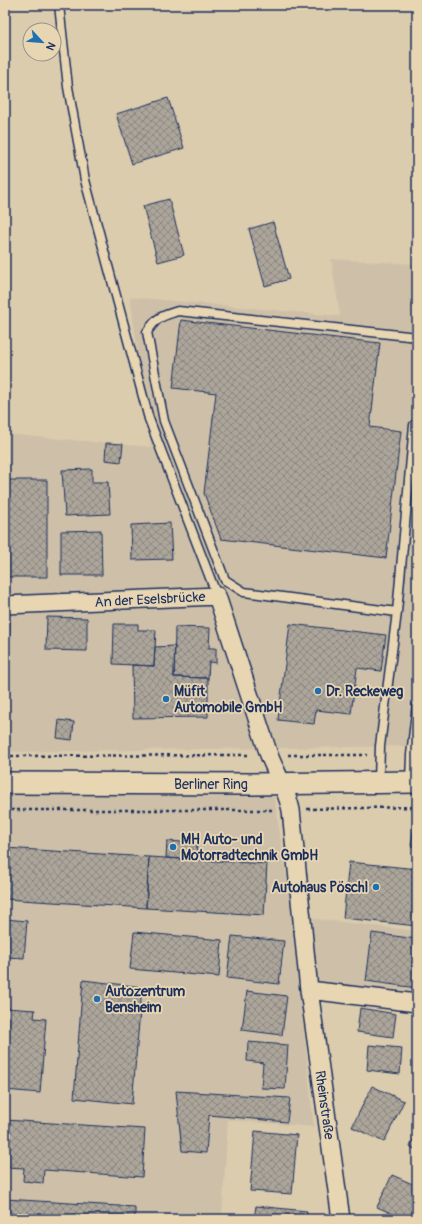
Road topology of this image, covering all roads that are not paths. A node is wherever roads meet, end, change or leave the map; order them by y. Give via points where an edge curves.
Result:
1 (59, 5) edge
2 (417, 337) edge
3 (417, 425) edge
4 (217, 596) junction
5 (5, 605) edge
6 (397, 612) junction
7 (417, 704) edge
8 (380, 782) junction
9 (413, 782) edge
10 (5, 783) edge
11 (281, 783) junction
12 (310, 990) junction
13 (417, 1003) edge
14 (341, 1219) edge

1 - 4 lane via 68,87 85,180 149,419
2 - 6 lane via 178,311 155,320 146,332 164,421 225,580 244,592
3 - 6 lane via 414,425
4 - 5 street, An der Eselsbrücke
4 - 11 street, An der Eselsbrücke via 269,755
6 - 8 lane via 380,755
7 - 9 lane via 411,755
8 - 9 street, Berliner Ring
8 - 11 street, Berliner Ring
10 - 11 street, Berliner Ring
11 - 12 street, Rheinstraße via 289,798 291,810
12 - 13 street
12 - 14 street, Rheinstraße

